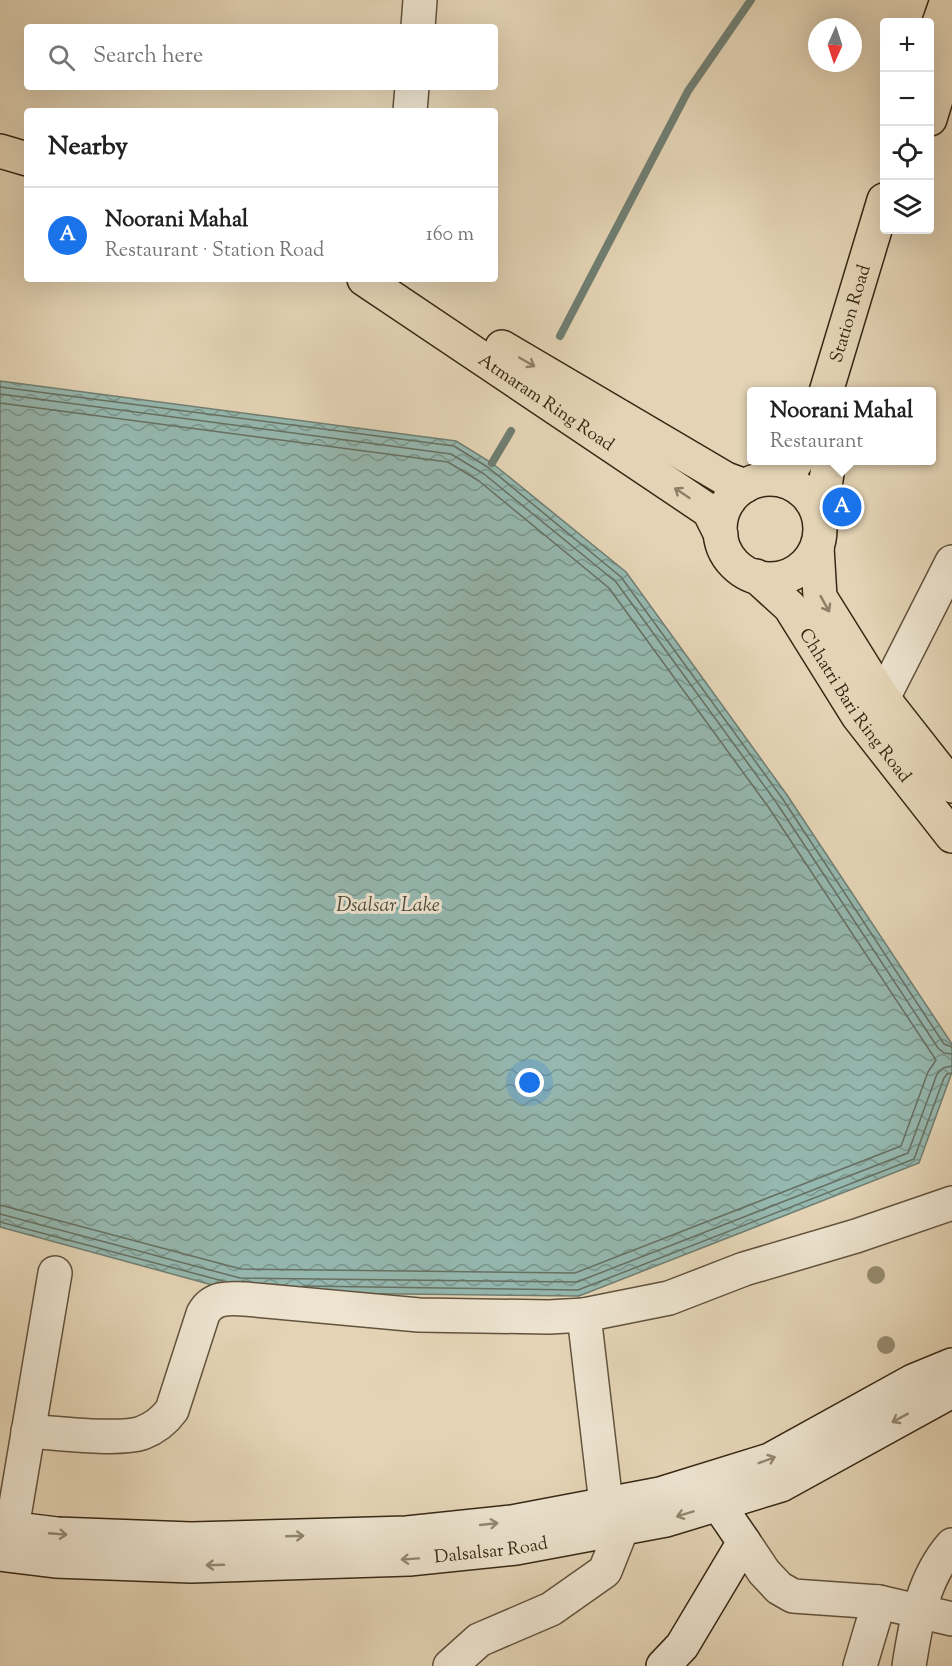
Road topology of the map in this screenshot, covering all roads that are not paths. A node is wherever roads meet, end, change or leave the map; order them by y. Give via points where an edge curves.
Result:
1 (947, 0) edge
2 (934, 37) edge
3 (952, 47) edge
4 (412, 90) edge
5 (934, 106) edge
6 (410, 108) edge
7 (0, 151) edge
8 (24, 158) edge
9 (880, 216) edge
10 (896, 234) edge
11 (387, 282) edge
12 (387, 282) edge
13 (828, 387) edge
14 (850, 387) edge
15 (828, 465) edge
16 (791, 471) edge
17 (745, 486) junction
18 (818, 533) junction
19 (721, 535) junction
20 (952, 562) edge
21 (756, 576) junction
22 (883, 698) junction
23 (950, 780) edge
24 (952, 836) edge
25 (952, 1203) edge
26 (55, 1273) dead end
27 (584, 1315) junction
28 (952, 1365) edge
29 (952, 1391) edge
30 (28, 1431) junction
31 (715, 1491) junction
32 (614, 1516) junction
33 (4, 1536) edge
34 (744, 1542) junction
35 (952, 1545) edge
36 (879, 1602) junction
37 (918, 1611) junction
38 (952, 1619) edge
39 (450, 1666) edge
40 (663, 1666) edge
41 (860, 1666) edge
42 (909, 1666) edge

1 - 2 main road
3 - 5 main road
4 - 6 street
7 - 8 main road
9 - 13 main road, Station Road
10 - 14 main road, Station Road
11 -> 17 main road, Atmaram Ring Road via 726,479
19 -> 12 main road, Atmaram Ring Road via 709,511
15 - 18 main road
16 - 17 main road
16 - 18 main road via 797,487 816,507
17 - 19 main road via 725,507
18 - 21 main road via 810,560 799,569 786,576
18 -> 22 main road, Chhatri Bari Ring Road via 820,597
19 - 21 main road via 733,561
20 - 22 street
21 - 24 main road, Chhatri Bari Ring Road via 790,607 858,716
22 - 23 main road, Chhatri Bari Ring Road
25 - 27 street via 744,1269 669,1298
26 - 30 street
27 - 30 street via 419,1315 220,1300 212,1302 203,1314 172,1410 165,1420 141,1433 119,1436
27 - 32 street
31 -> 28 street, Dalsalsar Road via 913,1381
29 -> 31 street, Dalsalsar Road via 781,1485
30 - 33 street
31 - 32 street, Dalsalsar Road via 666,1520
31 - 34 street
32 - 33 street, Dalsalsar Road via 516,1548 409,1559 191,1566 55,1561
32 - 39 street via 605,1571 551,1609 479,1640
34 - 36 street via 764,1572 793,1596
34 - 40 street via 682,1646
35 - 37 street via 932,1574
36 - 37 street
36 - 41 street
37 - 38 street
37 - 42 street

